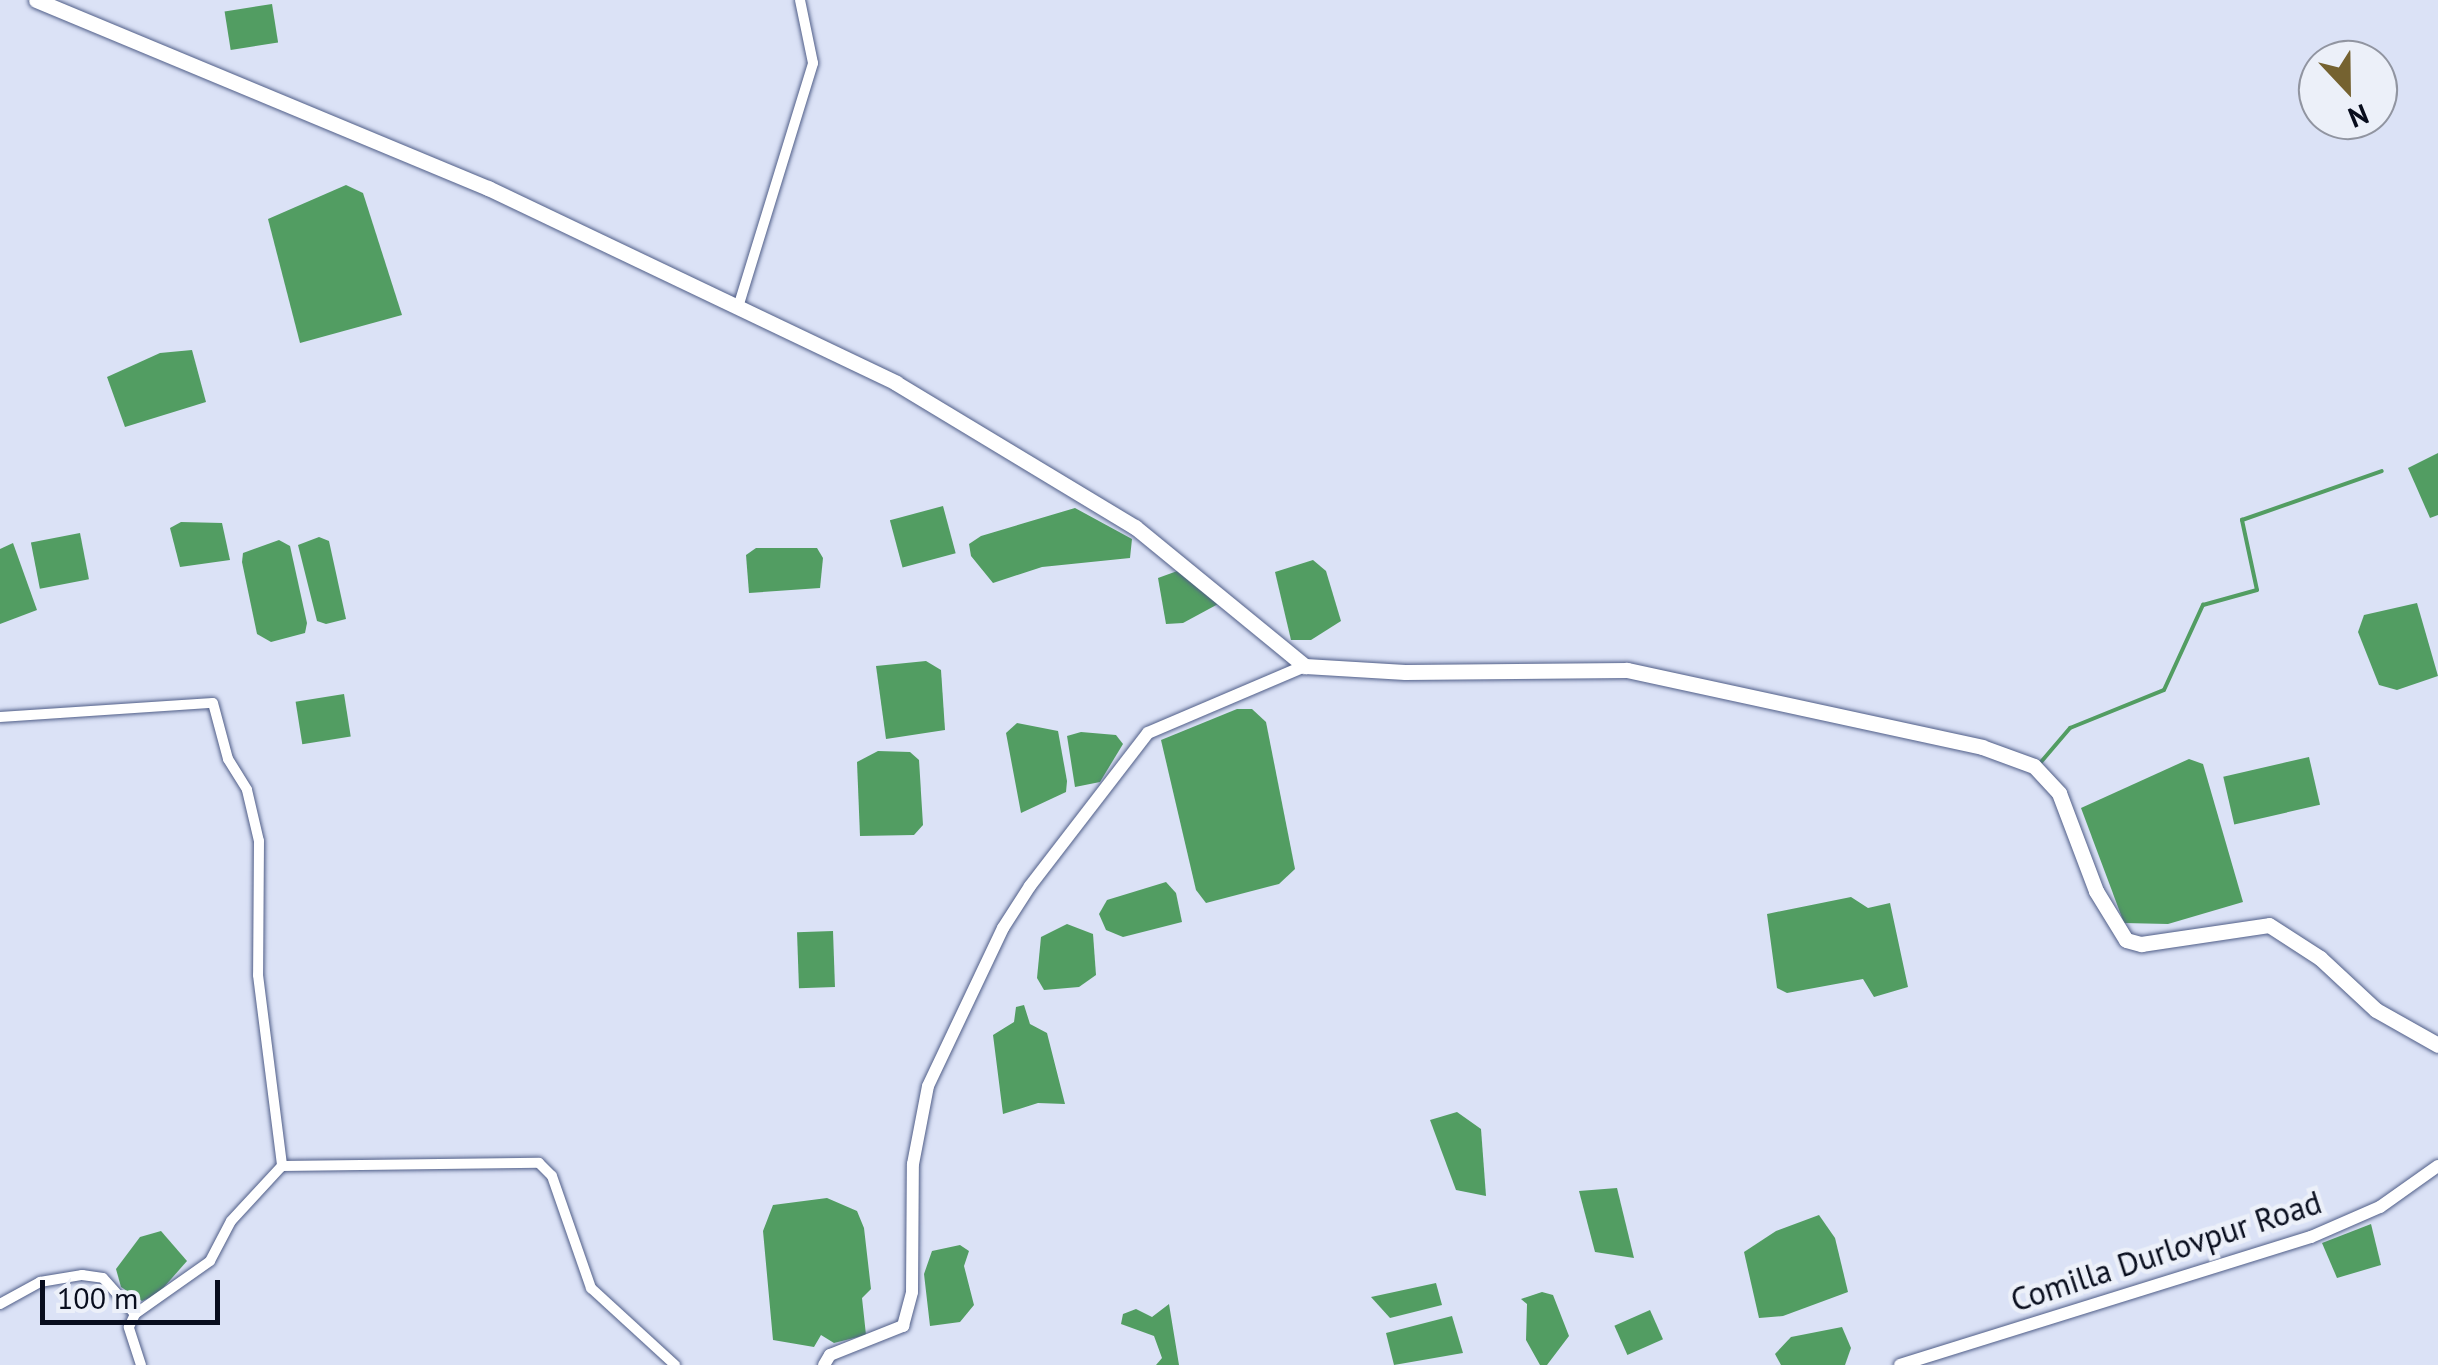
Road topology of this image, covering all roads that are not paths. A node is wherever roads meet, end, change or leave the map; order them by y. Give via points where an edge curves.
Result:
1 (36, 0) edge
2 (800, 0) edge
3 (739, 304) junction
4 (1305, 666) junction
5 (0, 717) edge
6 (2438, 1046) edge
7 (282, 1166) junction
8 (2438, 1166) edge
9 (0, 1304) edge
10 (136, 1314) junction
11 (142, 1365) edge
12 (675, 1365) edge
13 (824, 1365) edge
14 (1900, 1365) edge

1 - 3 main road via 488,188
2 - 3 street via 812,63
3 - 4 main road via 896,383 1135,527
4 - 6 main road via 1626,670 1982,747 2034,766 2058,792 2096,891 2126,940 2141,944 2269,925 2320,958 2376,1010
4 - 13 street via 1148,734 1003,928 928,1086 913,1164 912,1292 903,1326 830,1355
5 - 7 street via 213,703 259,841 258,975
7 - 10 street via 231,1222 210,1260
7 - 12 street via 543,1164 592,1288
8 - 14 street, Comilla Durlovpur Road via 2380,1207 2312,1237
9 - 10 street via 40,1282 82,1275 103,1278
10 - 11 street via 129,1327

